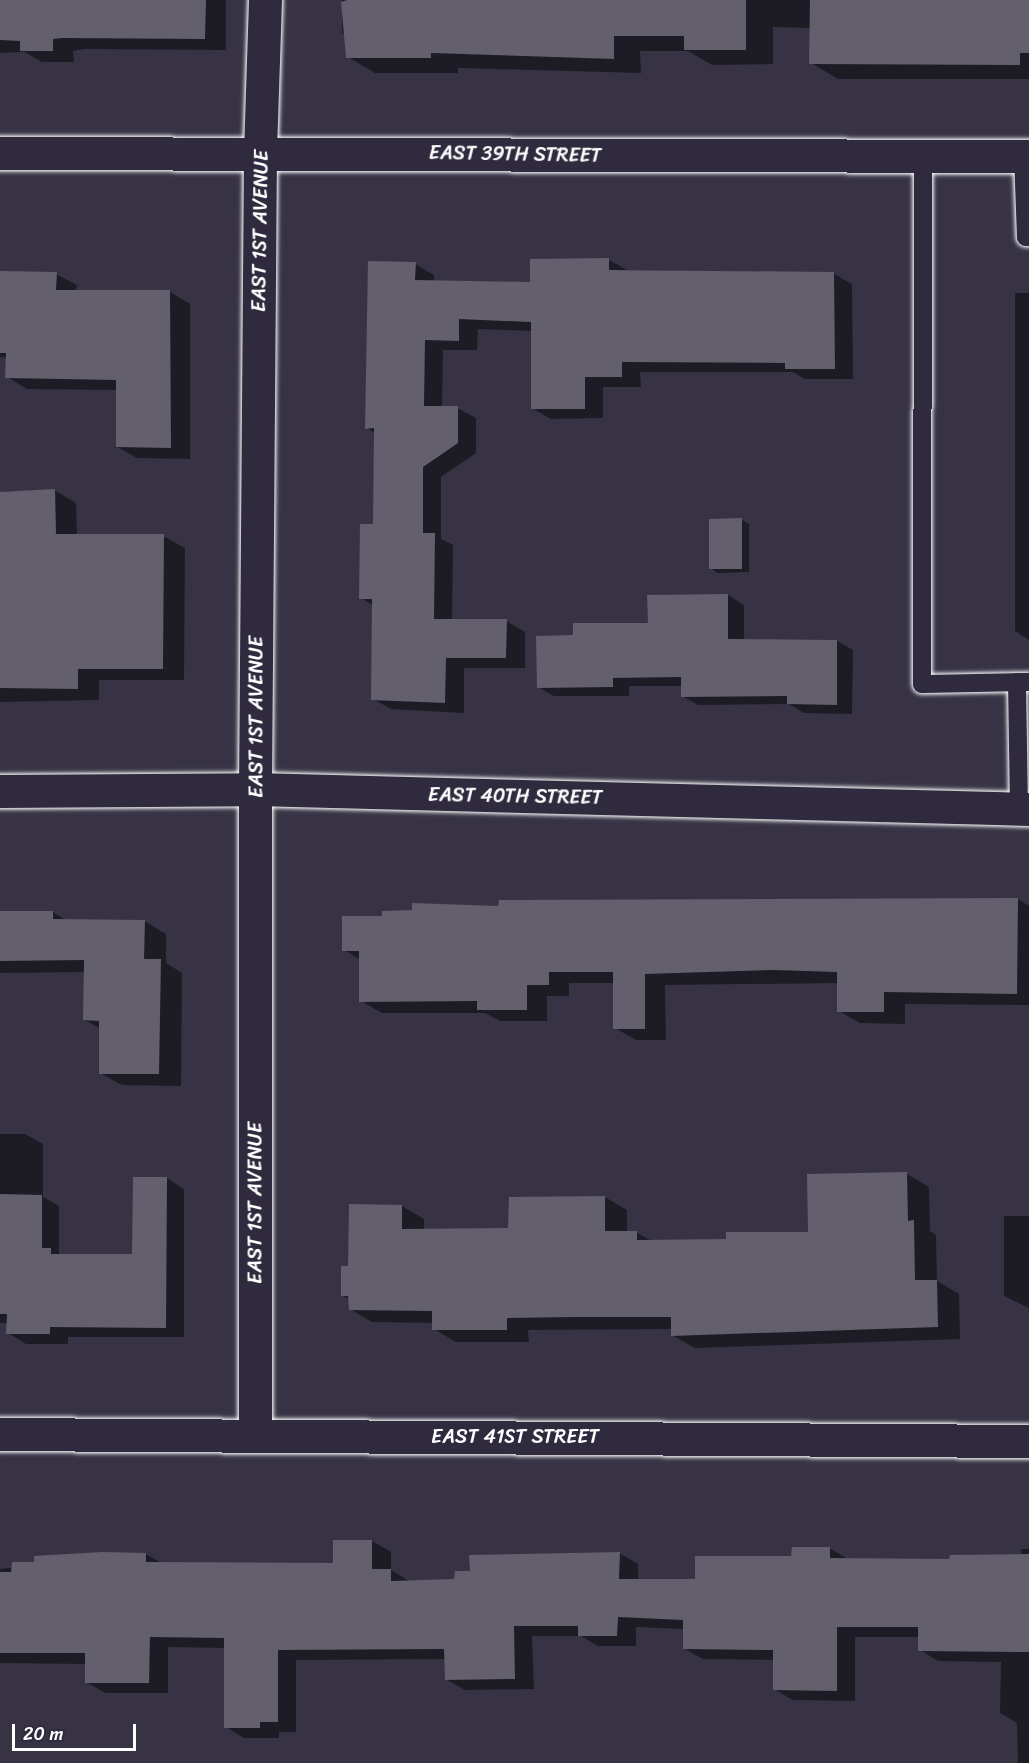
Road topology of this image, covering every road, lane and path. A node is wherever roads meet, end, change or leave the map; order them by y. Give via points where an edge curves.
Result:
1 (266, 0) edge
2 (260, 151) junction
3 (0, 153) edge
4 (1026, 156) edge
5 (923, 157) junction
6 (1029, 237) edge
7 (1023, 682) edge
8 (255, 789) junction
9 (0, 791) edge
10 (1024, 809) edge
11 (0, 1434) edge
12 (255, 1434) junction
13 (1029, 1440) edge

1 - 2 street, EAST 1ST AVENUE
2 - 3 street, EAST 39TH STREET
2 - 5 street, EAST 39TH STREET
2 - 8 street, EAST 1ST AVENUE
4 - 5 street, EAST 39TH STREET
4 - 6 lane
5 - 7 lane via 922,684
7 - 10 lane
8 - 9 street, EAST 40TH STREET
8 - 10 street, EAST 40TH STREET
8 - 12 street, EAST 1ST AVENUE
11 - 12 street, EAST 41ST STREET
12 - 13 street, EAST 41ST STREET

